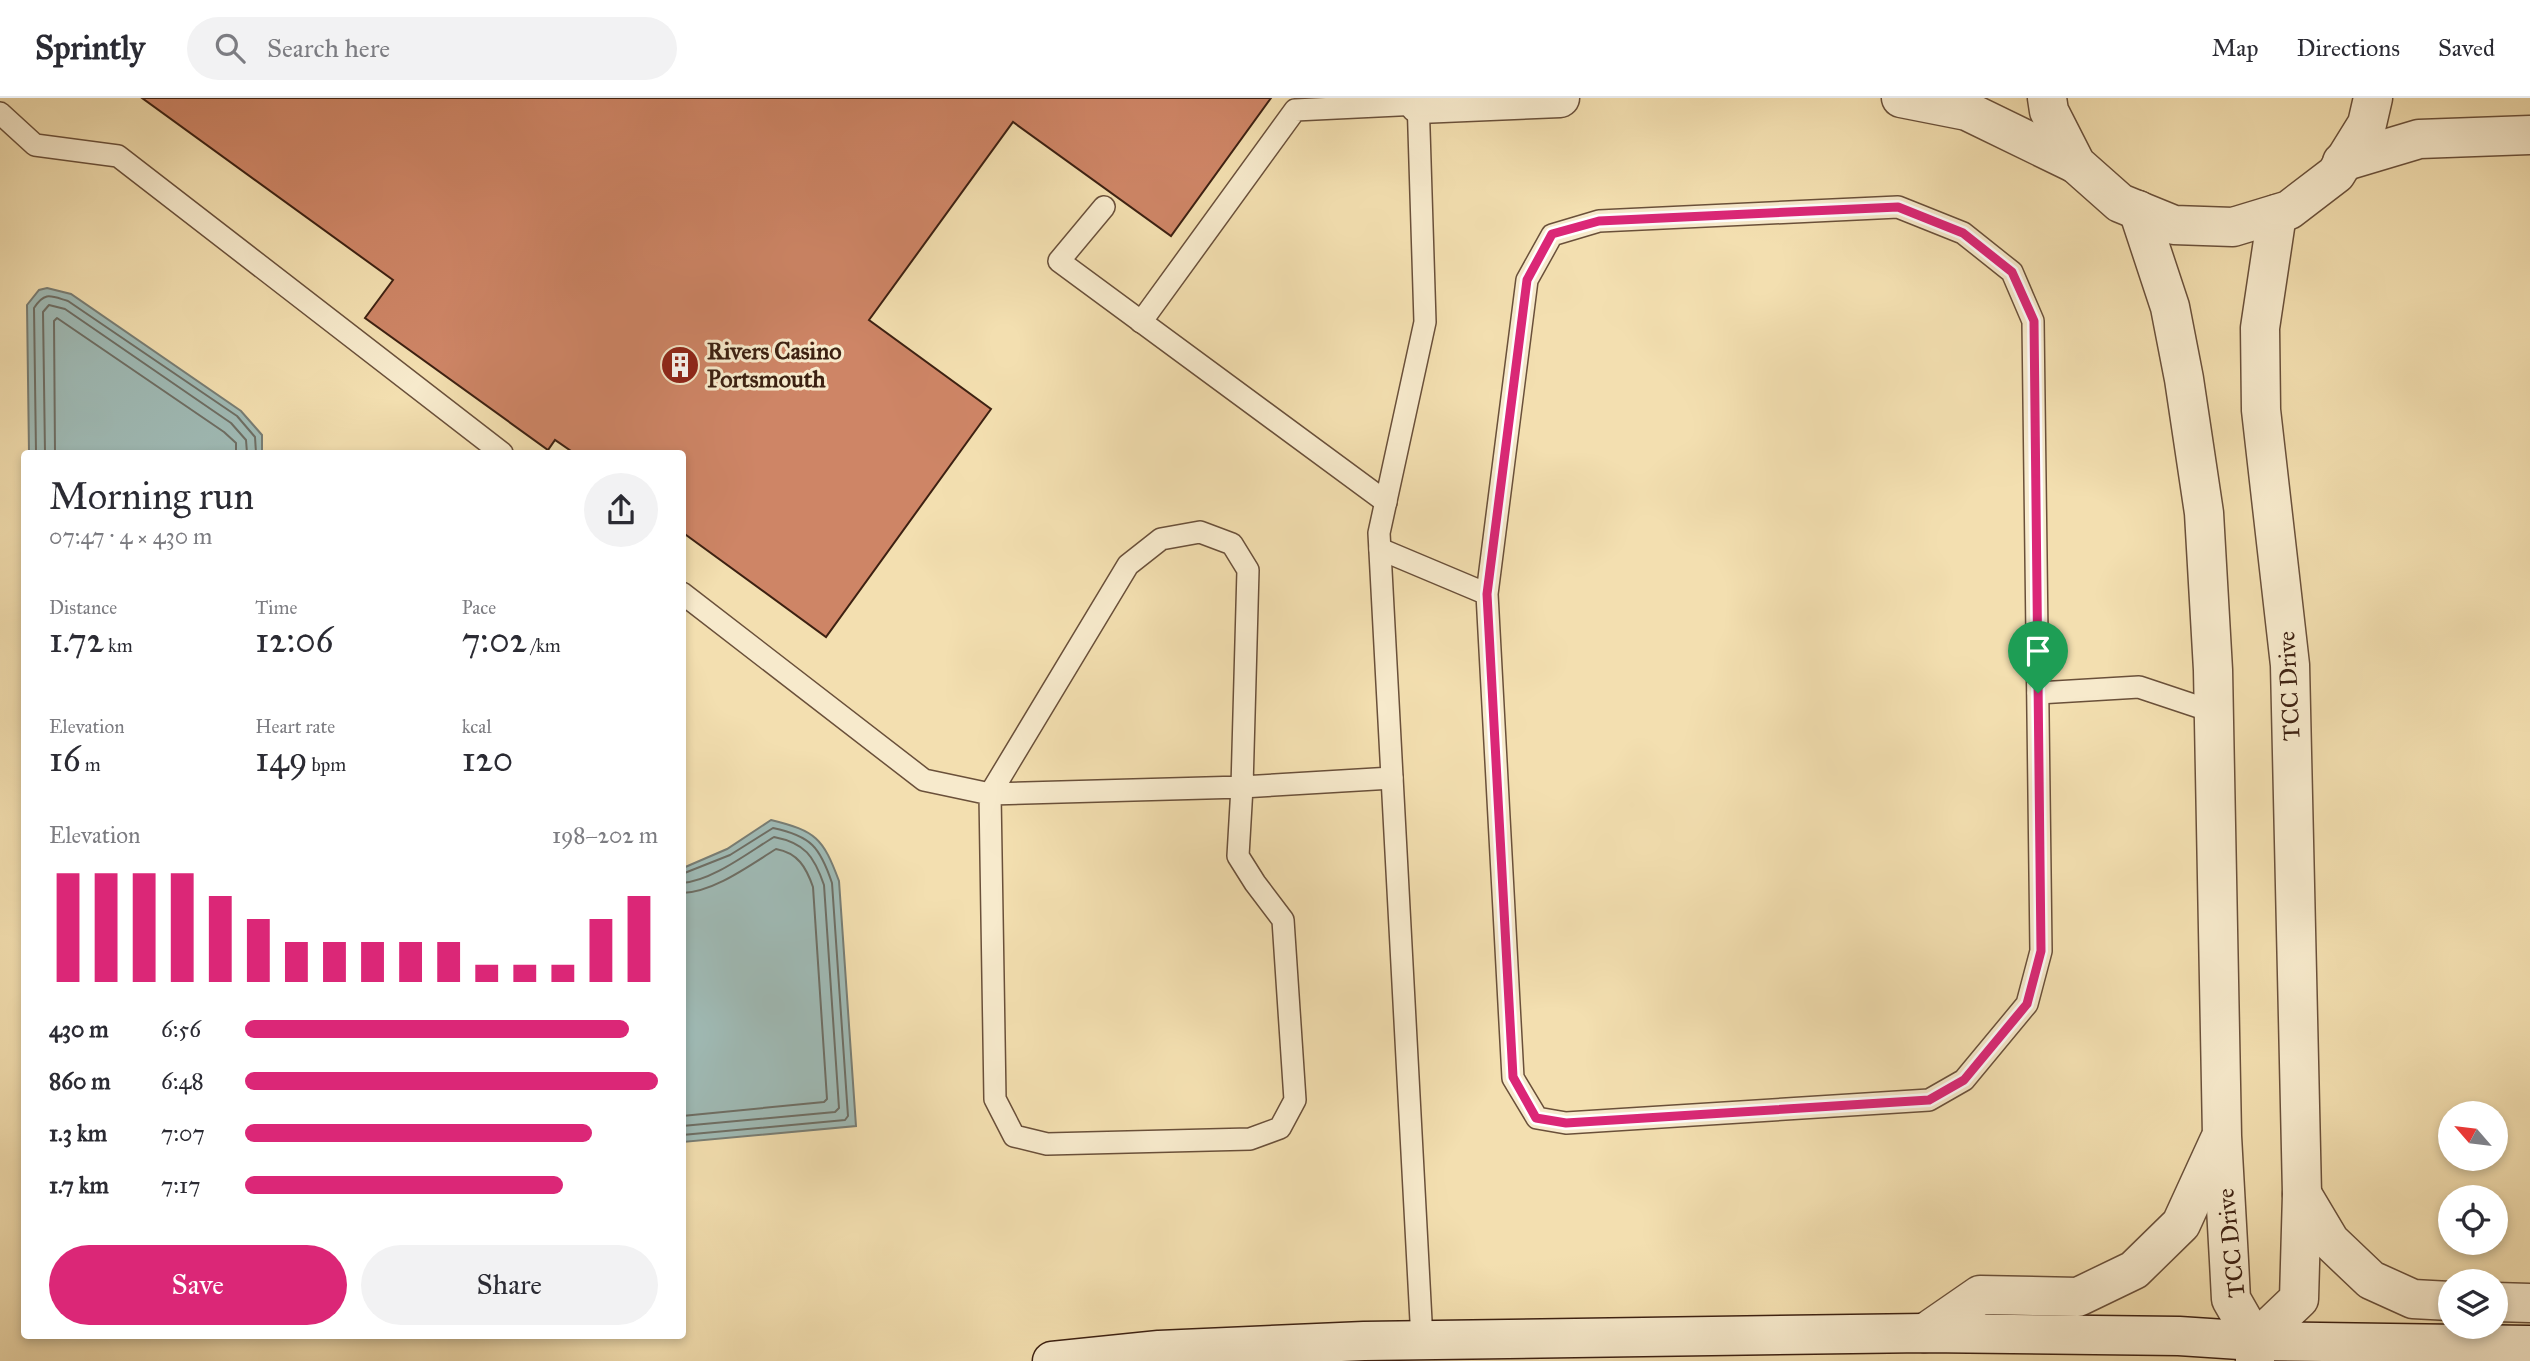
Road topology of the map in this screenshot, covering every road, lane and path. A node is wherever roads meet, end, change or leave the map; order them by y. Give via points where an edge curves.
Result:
1 (1560, 98) edge
2 (1901, 98) edge
3 (2047, 98) edge
4 (2373, 98) edge
5 (1418, 101) edge
6 (0, 113) edge
7 (2530, 135) edge
8 (2342, 162) junction
9 (2076, 163) junction
10 (1104, 207) dead end
11 (2137, 210) junction
12 (2277, 214) junction
13 (1141, 322) junction
14 (498, 450) edge
15 (1386, 502) junction
16 (1380, 549) junction
17 (1487, 594) junction
18 (686, 596) edge
19 (2038, 693) junction
20 (2214, 712) junction
21 (1392, 778) junction
22 (1242, 788) junction
23 (990, 794) junction
24 (2222, 1136) junction
25 (2302, 1194) junction
26 (2438, 1300) edge
27 (2508, 1302) edge
28 (2530, 1303) edge
29 (1925, 1333) junction
30 (1422, 1340) junction
31 (2530, 1345) edge
32 (2255, 1351) edge
33 (1052, 1361) edge

1 - 5 street
2 - 9 street via 1967,111
3 - 9 street
4 - 8 street via 2367,124
5 - 13 lane via 1295,110
5 - 15 lane via 1425,321
6 - 14 lane via 35,145 118,156
7 - 8 street via 2418,139
8 - 12 street via 2336,174
9 - 11 street via 2120,203
10 - 13 lane via 1059,261
11 - 12 street via 2174,225 2233,228
11 - 20 street, TCC Drive via 2170,307 2184,379 2204,513
12 - 25 street, TCC Drive via 2260,328 2261,410 2290,665
13 - 15 lane
15 - 16 lane
16 - 17 lane
16 - 21 lane
17 - 19 lane via 1527,280 1552,234 1599,221 1898,207 1963,233 2012,272 2034,321
17 - 19 lane via 1513,1077 1536,1118 1566,1123 1929,1100 1964,1080 2027,1004 2041,951
18 - 23 lane via 924,780
19 - 20 lane via 2139,687
20 - 24 street, TCC Drive
21 - 22 lane
21 - 30 lane
22 - 23 lane
22 - 23 lane via 1248,570 1232,544 1200,533 1161,539 1128,565
22 - 23 lane via 1238,856 1283,920 1295,1100 1280,1128 1250,1139 1142,1142 1047,1144 1014,1136 995,1099
24 - 29 street via 2181,1224 2134,1270 2078,1297 1980,1295
24 - 32 street, TCC Drive via 2231,1298
25 - 26 street via 2330,1241 2371,1280 2413,1299
25 - 32 street, TCC Drive via 2299,1299
27 - 28 street
29 - 30 street
29 - 32 street via 2179,1336
30 - 33 street via 1159,1350
31 - 32 street

